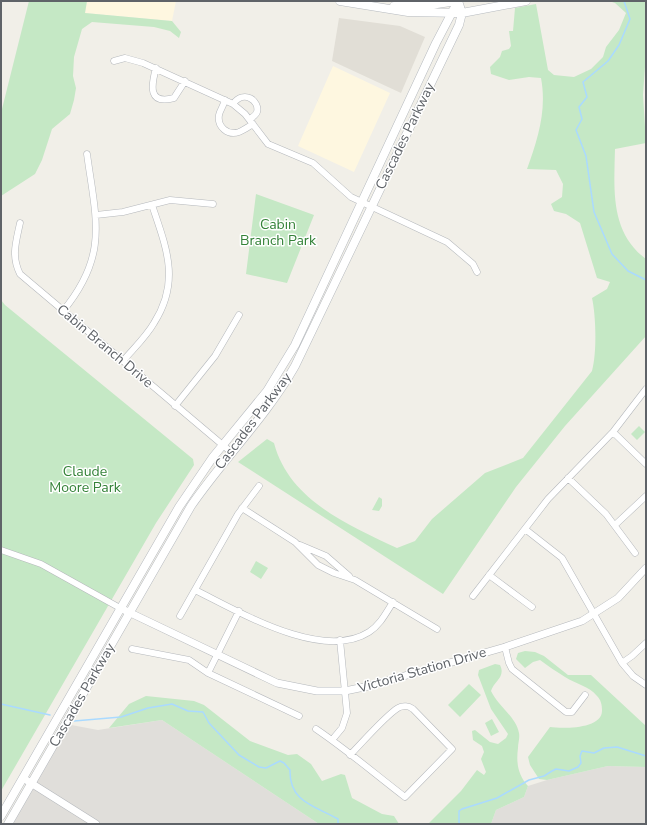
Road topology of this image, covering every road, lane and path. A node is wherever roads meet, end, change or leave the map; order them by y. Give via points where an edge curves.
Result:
1 (340, 1) edge
2 (458, 1) edge
3 (526, 1) edge
4 (359, 4) junction
5 (452, 13) junction
6 (462, 13) junction
7 (114, 61) dead end
8 (156, 68) junction
9 (185, 81) junction
10 (226, 100) junction
11 (233, 104) junction
12 (251, 122) junction
13 (87, 154) dead end
14 (362, 201) junction
15 (214, 204) dead end
16 (152, 205) junction
17 (371, 205) junction
18 (96, 215) junction
19 (20, 223) dead end
20 (477, 272) dead end
21 (63, 311) junction
22 (239, 315) dead end
23 (123, 361) junction
24 (646, 389) edge
25 (175, 406) junction
26 (613, 432) junction
27 (223, 445) junction
28 (231, 452) junction
29 (646, 464) edge
30 (568, 478) junction
31 (259, 486) dead end
32 (646, 496) edge
33 (242, 508) junction
34 (615, 526) junction
35 (525, 529) junction
36 (295, 542) junction
37 (1, 550) edge
38 (635, 553) dead end
39 (646, 568) edge
40 (489, 574) junction
41 (355, 580) junction
42 (195, 590) junction
43 (473, 596) dead end
44 (393, 602) junction
45 (120, 608) junction
46 (532, 608) dead end
47 (239, 611) junction
48 (129, 613) junction
49 (594, 615) junction
50 (180, 616) dead end
51 (437, 630) dead end
52 (340, 640) junction
53 (646, 643) edge
54 (505, 647) junction
55 (132, 649) dead end
56 (217, 655) junction
57 (622, 663) junction
58 (208, 673) junction
59 (646, 685) edge
60 (345, 691) junction
61 (585, 695) dead end
62 (298, 716) dead end
63 (316, 729) dead end
64 (332, 740) junction
65 (350, 755) junction
66 (23, 778) junction
67 (31, 783) junction
68 (1, 816) edge
69 (8, 824) edge
70 (96, 824) edge

1 - 4 main road
2 - 4 main road via 415,6
2 - 5 main road, Cascades Parkway
2 - 6 main road
3 - 6 main road
4 - 5 main road via 408,12
5 - 6 main road
5 - 14 main road, Cascades Parkway
6 - 17 main road, Cascades Parkway via 442,63
7 - 8 street via 125,58
8 - 9 street
8 - 9 street via 152,89 160,99 174,98
9 - 10 street
10 - 11 street
10 - 12 street via 219,114 220,124 224,130 233,134
11 - 12 street
11 - 12 street via 239,98 249,98 257,106
12 - 14 street via 268,144 313,163 343,192
13 - 18 street
14 - 17 street
14 - 27 main road, Cascades Parkway via 282,367 268,391
15 - 16 street via 181,200
16 - 18 street
16 - 23 street via 169,262 168,288 154,324
17 - 20 street via 447,242 473,264
17 - 28 main road, Cascades Parkway via 295,366 275,398
18 - 21 street via 96,244 92,265 75,297
19 - 21 street, Cabin Branch Drive via 14,247 15,265 25,279
21 - 23 street, Cabin Branch Drive
22 - 25 street via 215,356
23 - 25 street, Cabin Branch Drive
24 - 26 street
25 - 27 street, Cabin Branch Drive
26 - 29 street
26 - 30 street
27 - 28 street, Cabin Branch Drive
27 - 45 main road, Cascades Parkway via 179,507
28 - 48 main road, Cascades Parkway via 191,506
30 - 34 street
30 - 35 street
31 - 33 street
32 - 34 street
33 - 36 street
33 - 42 street
34 - 38 street
35 - 40 street
35 - 49 street via 562,558
36 - 41 street via 326,556
36 - 41 street via 318,565
37 - 45 street via 41,564
39 - 49 street, Victoria Station Drive via 618,598
40 - 43 street
40 - 46 street
41 - 44 street
42 - 47 street
42 - 50 street
44 - 51 street
44 - 52 street via 380,621 368,632
45 - 48 street, Victoria Station Drive
45 - 66 main road, Cascades Parkway
47 - 52 street via 292,635 316,640
47 - 56 street
48 - 56 street, Victoria Station Drive
48 - 67 main road, Cascades Parkway
49 - 54 street, Victoria Station Drive
49 - 57 street
52 - 60 street
53 - 57 street via 636,654
54 - 60 street, Victoria Station Drive
54 - 61 street via 512,669 566,712 572,712
55 - 58 street via 182,658
56 - 58 street
56 - 60 street, Victoria Station Drive via 291,687 317,691
57 - 59 street
58 - 62 street
60 - 64 street via 346,720
63 - 64 street
64 - 65 street
65 - 65 street via 405,797 452,748 413,709 403,706 391,714
66 - 67 street
66 - 68 main road, Cascades Parkway
67 - 69 main road, Cascades Parkway
67 - 70 street

